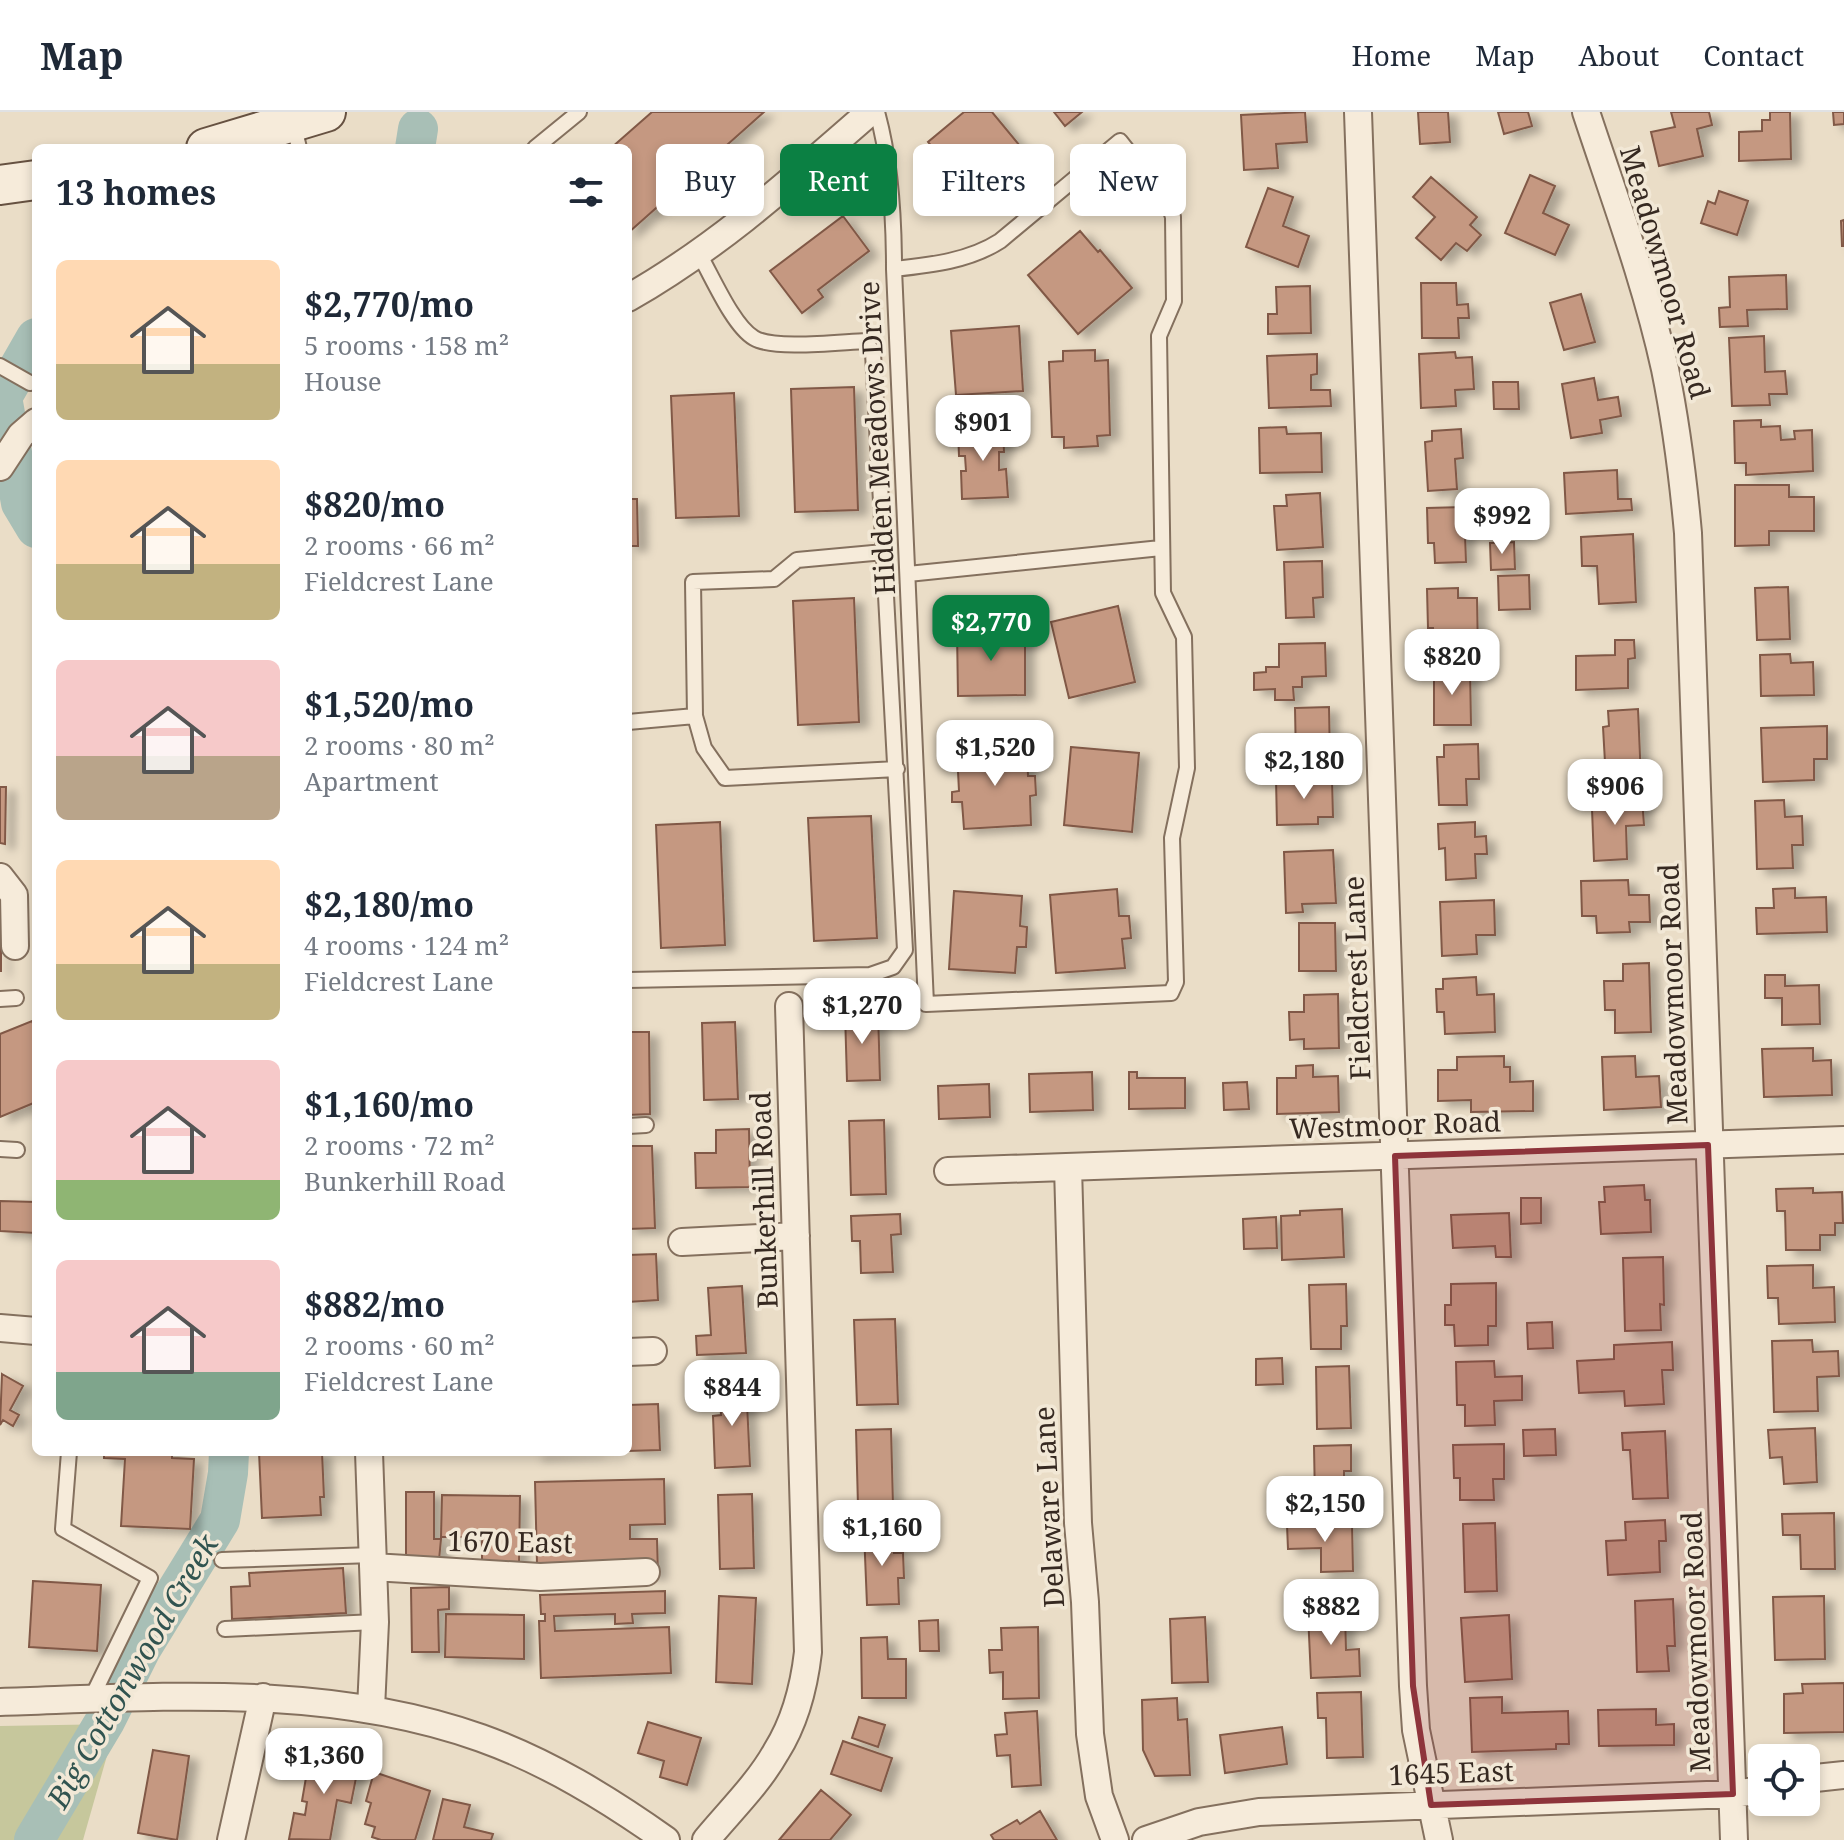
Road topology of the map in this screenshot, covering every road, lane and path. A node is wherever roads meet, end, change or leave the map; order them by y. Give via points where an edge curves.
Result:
1 (579, 112) edge
2 (870, 112) edge
3 (877, 112) edge
4 (1358, 112) edge
5 (1586, 112) edge
6 (302, 124) edge
7 (222, 144) edge
8 (540, 144) edge
9 (32, 181) edge
10 (0, 185) edge
11 (699, 254) junction
12 (894, 269) junction
13 (632, 296) edge
14 (2, 367) edge
15 (30, 383) dead end
16 (28, 428) edge
17 (0, 467) edge
18 (1161, 548) junction
19 (884, 552) junction
20 (908, 574) junction
21 (695, 716) junction
22 (632, 722) edge
23 (897, 769) junction
24 (0, 877) edge
25 (15, 946) dead end
26 (632, 980) edge
27 (16, 998) dead end
28 (0, 999) edge
29 (789, 1006) dead end
30 (646, 1125) dead end
31 (632, 1126) edge
32 (1844, 1140) edge
33 (1708, 1145) junction
34 (0, 1149) edge
35 (17, 1150) dead end
36 (1395, 1156) junction
37 (1068, 1167) junction
38 (948, 1171) dead end
39 (796, 1236) junction
40 (682, 1242) dead end
41 (0, 1328) edge
42 (32, 1331) edge
43 (69, 1456) edge
44 (369, 1456) edge
45 (222, 1560) dead end
46 (373, 1561) junction
47 (646, 1572) dead end
48 (375, 1622) junction
49 (225, 1629) dead end
50 (263, 1697) junction
51 (91, 1699) junction
52 (0, 1702) edge
53 (371, 1709) junction
54 (1844, 1775) edge
55 (1820, 1778) edge
56 (1748, 1792) edge
57 (1733, 1794) junction
58 (1431, 1805) junction
59 (231, 1840) edge
60 (666, 1840) edge
61 (706, 1840) edge
62 (1115, 1840) edge
63 (1146, 1840) edge
64 (1439, 1840) edge
65 (1734, 1840) edge

1 - 8 lane
2 - 11 street
3 - 12 lane, Hidden Meadows Drive via 886,146
4 - 36 street, Fieldcrest Lane
5 - 33 street, Meadowmoor Road via 1637,264 1680,455 1692,622
6 - 7 main road
9 - 10 main road
11 - 13 street
11 - 19 lane via 751,337 778,344 866,341 873,353
12 - 18 lane via 985,250 1120,141 1168,202 1173,217 1174,301 1159,336
12 - 20 lane, Hidden Meadows Drive
14 - 15 lane
16 - 17 street
18 - 20 lane
18 - 20 lane, Hidden Meadows Drive via 1164,600 1184,637 1187,768 1172,838 1176,982 1171,993 1159,995 926,1004
19 - 21 lane via 797,560 774,579 693,582
19 - 23 lane
21 - 22 lane
21 - 23 lane via 704,748 725,778
23 - 26 lane via 905,950 893,967 870,975
24 - 25 street via 14,895
27 - 28 lane
29 - 39 street, Bunkerhill Road
30 - 31 lane
32 - 33 street, Westmoor Road
33 - 36 street, Westmoor Road
33 - 57 street, Meadowmoor Road
34 - 35 lane
36 - 37 street, Westmoor Road
36 - 58 street, Fieldcrest Lane via 1413,1686
37 - 38 street, Westmoor Road
37 - 62 street, Delaware Lane via 1090,1734 1097,1788
39 - 40 street
39 - 61 street, Bunkerhill Road via 809,1630 805,1673 794,1716 775,1755
41 - 42 street
43 - 51 lane via 63,1529 150,1578
44 - 46 street
45 - 46 lane
46 - 47 street, 1670 East via 540,1577
46 - 48 street
48 - 49 lane
48 - 53 street
50 - 51 street
50 - 53 street
50 - 59 street
51 - 52 street
53 - 60 street via 444,1726 522,1755 596,1793
54 - 55 street
56 - 57 street, 1645 East
57 - 58 street, 1645 East
57 - 65 street, Meadowmoor Road
58 - 63 street, 1645 East via 1229,1815
58 - 64 street, Fieldcrest Lane

